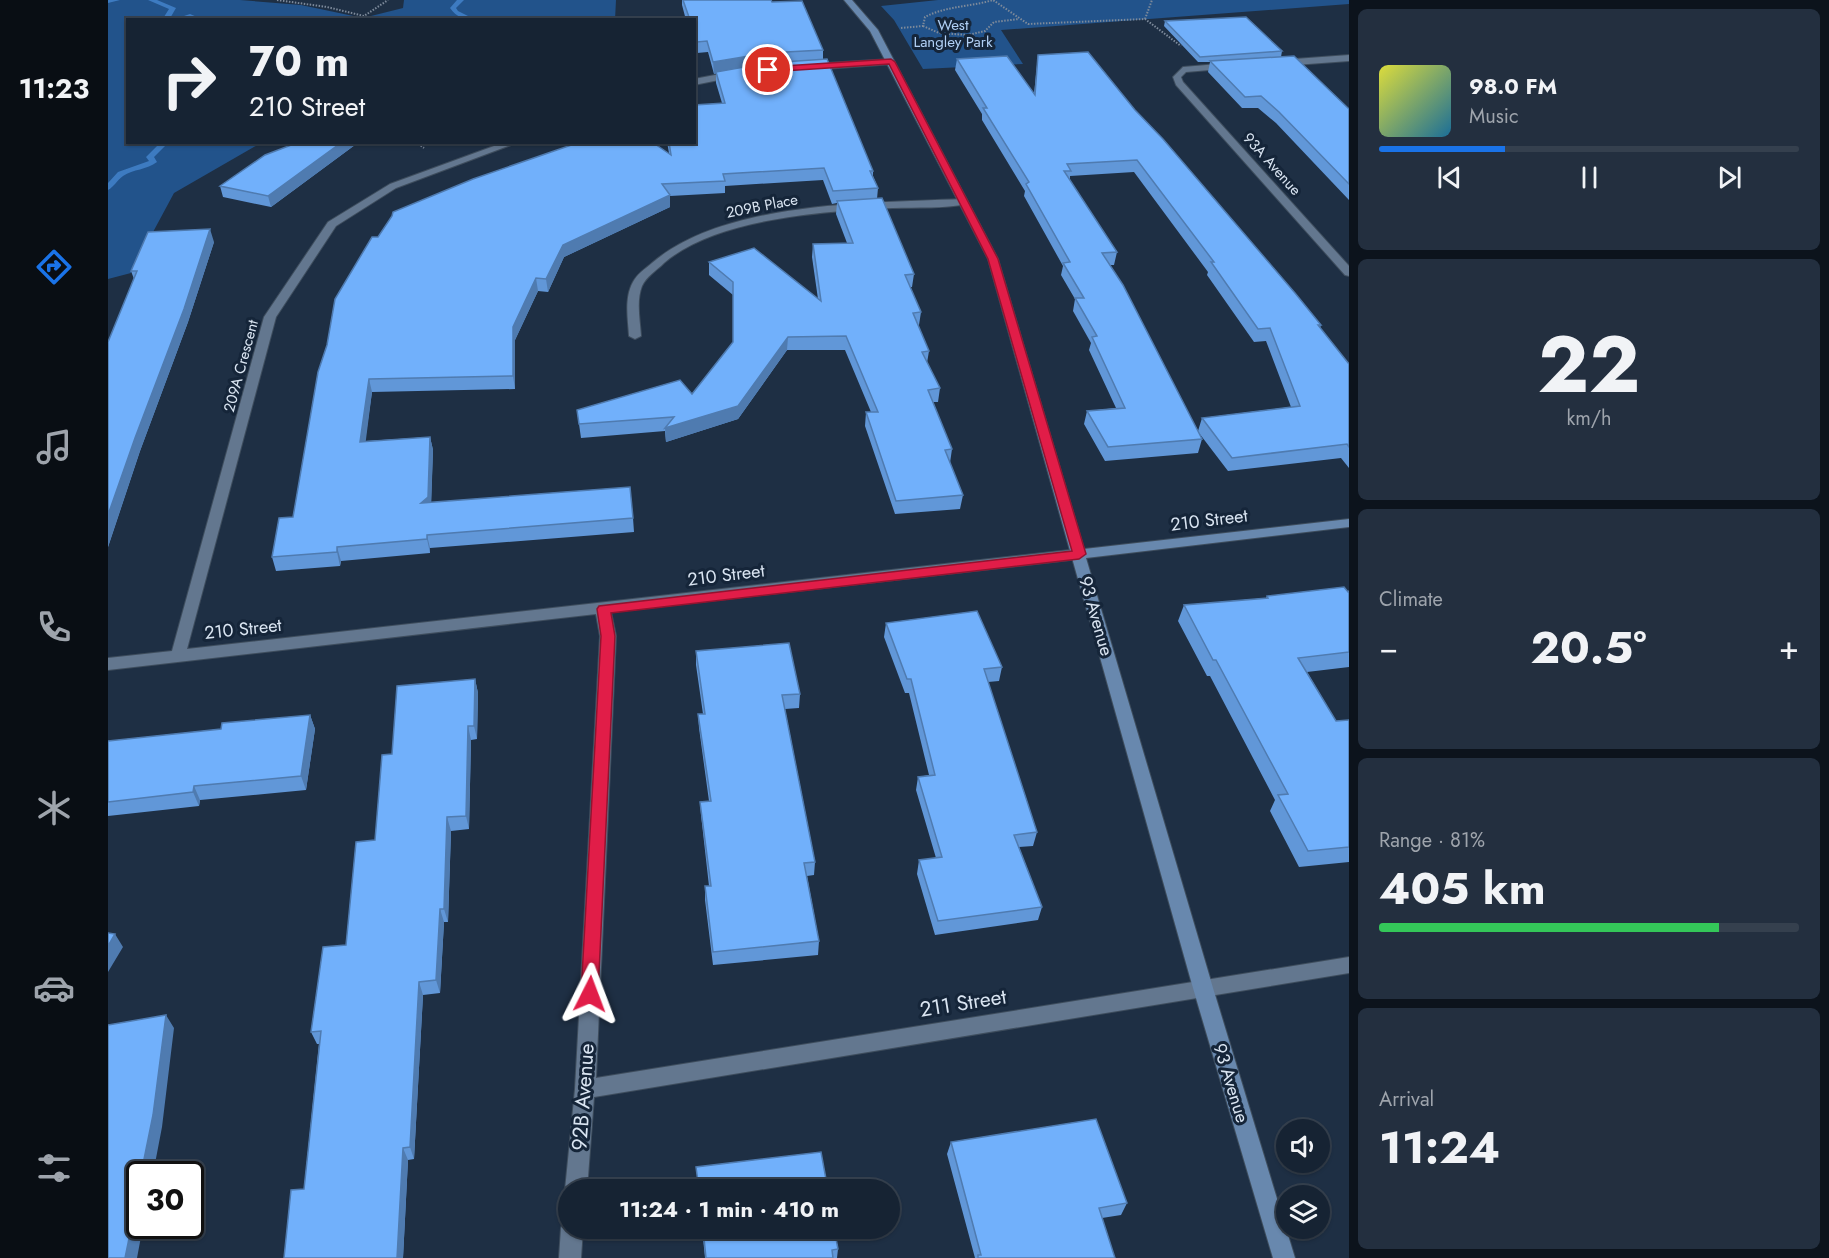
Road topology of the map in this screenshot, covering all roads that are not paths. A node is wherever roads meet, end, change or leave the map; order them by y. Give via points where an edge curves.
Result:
1 (848, 0) edge
2 (1345, 59) edge
3 (891, 62) junction
4 (1275, 63) edge
5 (1242, 65) edge
6 (1349, 66) edge
7 (801, 67) edge
8 (749, 72) edge
9 (696, 82) edge
10 (509, 144) edge
11 (963, 202) junction
12 (1349, 273) edge
13 (635, 336) dead end
14 (1349, 523) edge
15 (1079, 554) junction
16 (603, 609) junction
17 (178, 656) junction
18 (108, 664) edge
19 (1349, 965) edge
20 (1203, 988) junction
21 (585, 1089) junction
22 (577, 1179) edge
23 (571, 1239) edge
24 (570, 1258) edge
25 (1284, 1258) edge

1 - 3 street, 93 Avenue via 874,30
2 - 4 street
2 - 6 street
3 - 7 street
3 - 11 street, 93 Avenue
5 - 12 street, 93A Avenue via 1183,70 1178,73 1179,83
8 - 9 street
10 - 17 street, 209A Crescent via 393,186 332,224 270,317
11 - 13 street, 209B Place via 802,212 728,226 668,255 640,279 633,299
11 - 15 street, 93 Avenue via 993,259
14 - 15 street, 210 Street
15 - 16 street, 210 Street
15 - 20 street, 93 Avenue
16 - 17 street, 210 Street
16 - 21 street, 92B Avenue via 608,636
17 - 18 street, 210 Street
19 - 20 street, 211 Street
20 - 21 street, 211 Street
20 - 25 street, 93 Avenue
21 - 22 street, 92B Avenue
23 - 24 street

